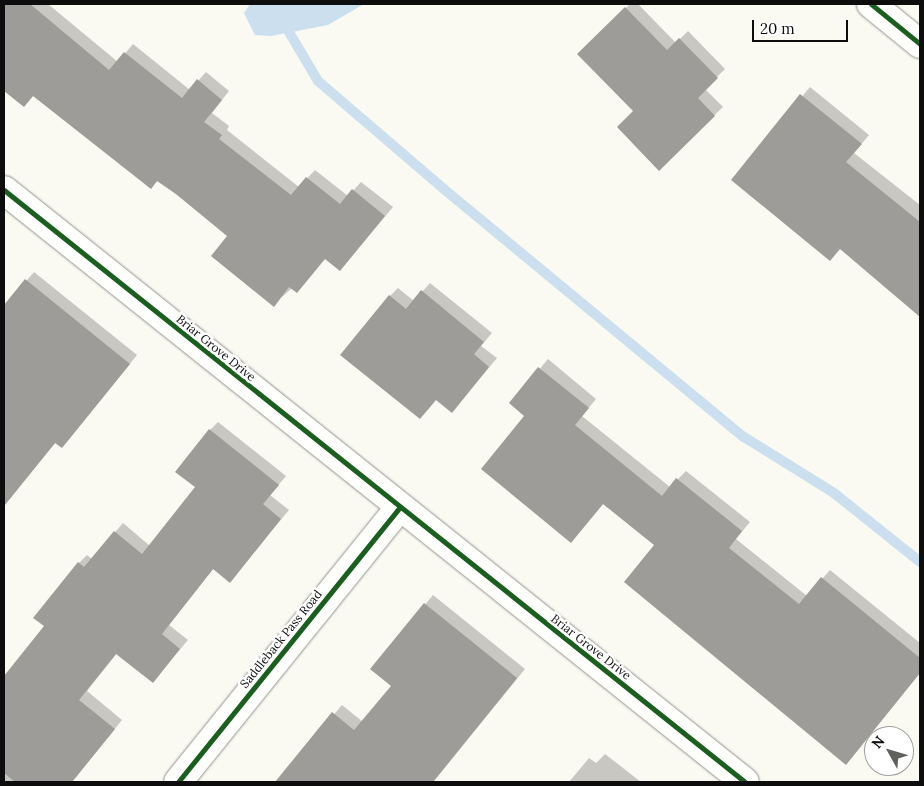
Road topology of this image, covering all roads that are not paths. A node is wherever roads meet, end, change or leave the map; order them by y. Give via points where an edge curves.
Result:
1 (871, 4) edge
2 (920, 44) edge
3 (4, 190) edge
4 (399, 508) junction
5 (178, 782) edge
6 (745, 782) edge

1 - 2 street
3 - 4 street, Briar Grove Drive
4 - 5 street, Saddleback Pass Road
4 - 6 street, Briar Grove Drive

